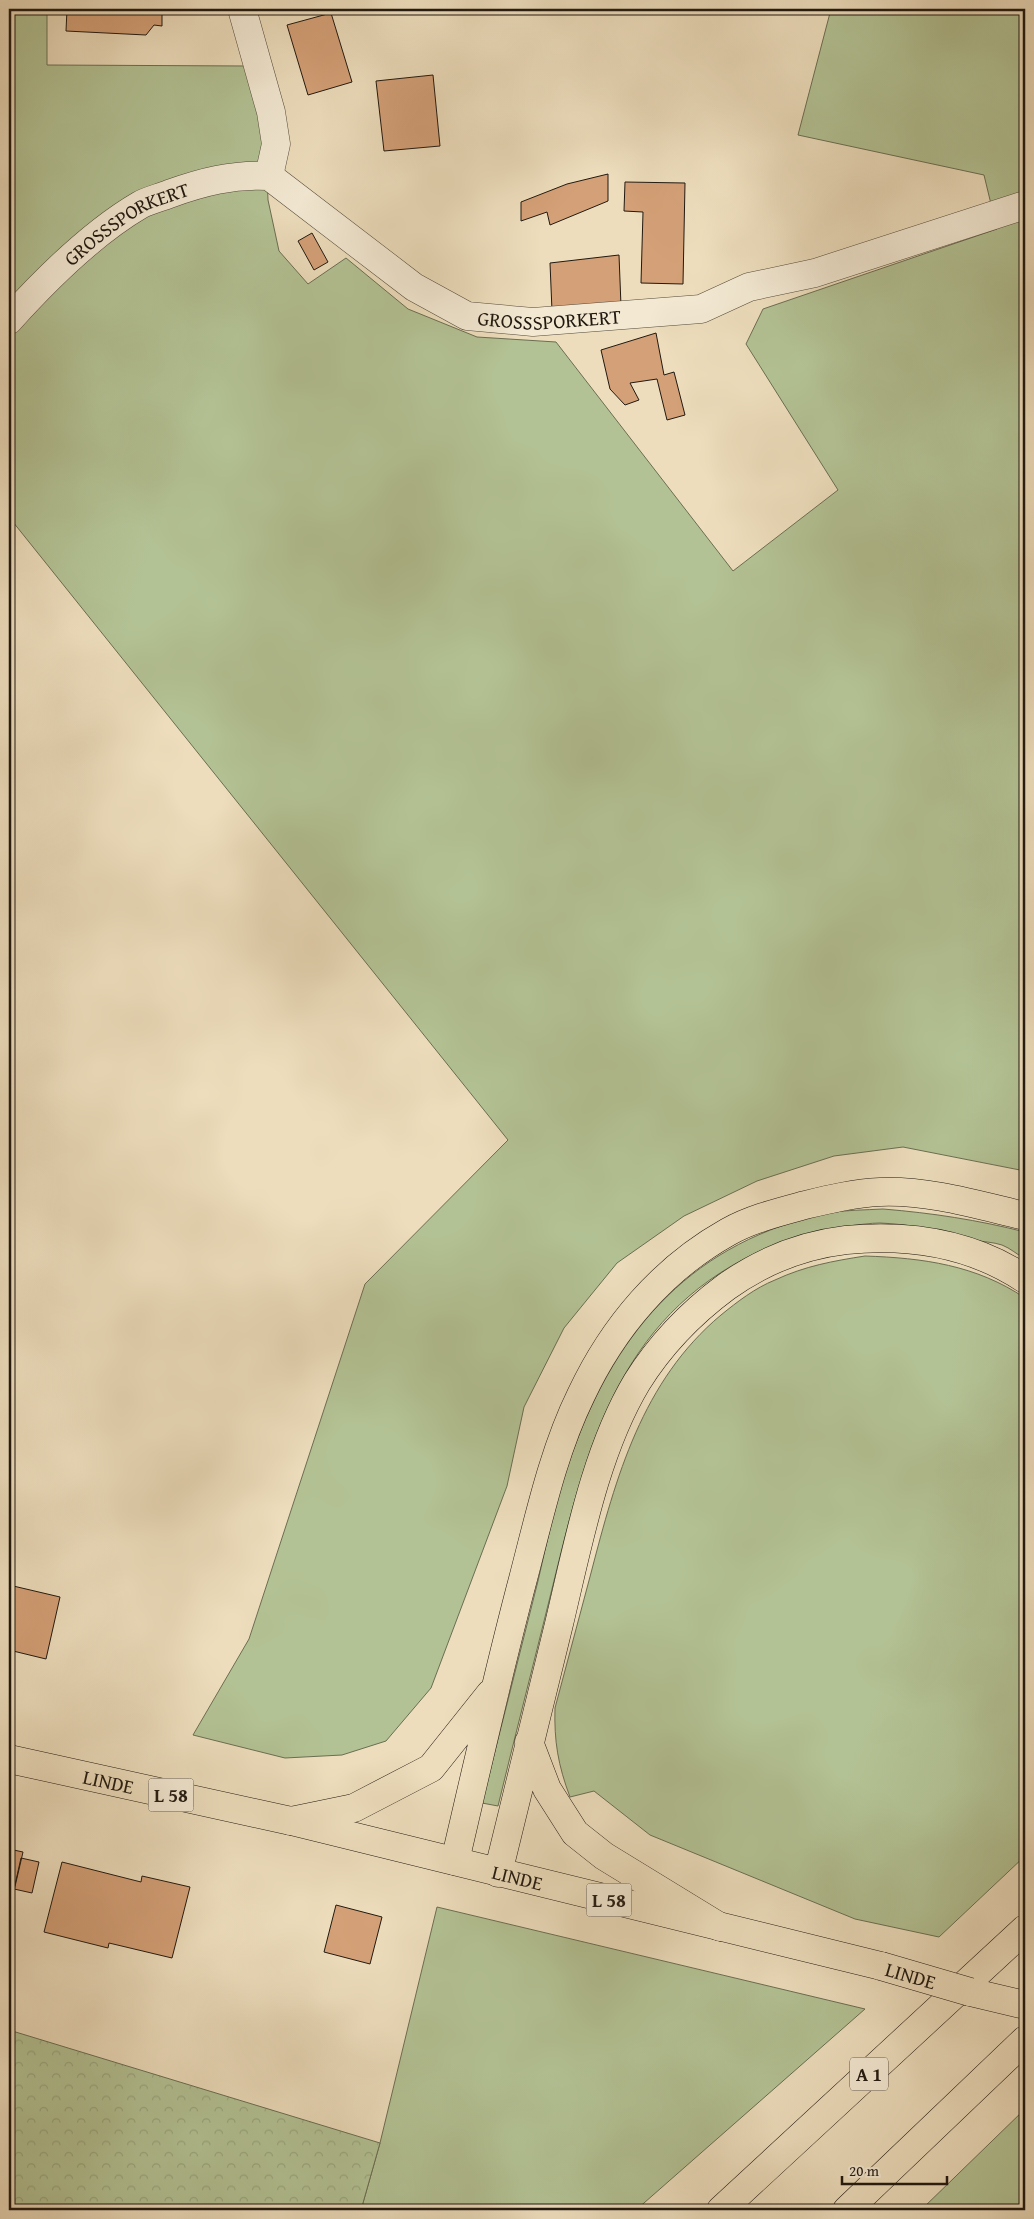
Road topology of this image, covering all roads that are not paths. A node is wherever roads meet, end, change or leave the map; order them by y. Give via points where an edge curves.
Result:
1 (242, 9) edge
2 (269, 176) junction
3 (1025, 205) edge
4 (9, 320) edge
5 (1025, 1216) edge
6 (1025, 1279) edge
7 (494, 1689) junction
8 (529, 1742) junction
9 (9, 1759) edge
10 (291, 1821) junction
11 (455, 1861) junction
12 (498, 1873) junction
13 (720, 1927) junction
14 (1022, 1929) edge
15 (1025, 2005) edge
16 (1025, 2040) edge
17 (721, 2210) edge
18 (846, 2210) edge

1 - 2 street via 275,136
2 - 3 street, GROSSSPORKERT via 414,287 467,316 533,322 701,308 749,286 816,273
2 - 4 street, GROSSSPORKERT via 246,175 213,180 142,204 102,230
5 - 7 main road via 940,1196 881,1192 837,1197 777,1212 730,1230 684,1260 643,1299 606,1345 580,1397 557,1456 536,1526
6 - 8 main road via 969,1250 925,1240 878,1237 833,1242 788,1253 746,1273 702,1305 667,1341 637,1382 613,1432 581,1535
7 - 10 main road via 431,1768 354,1808
7 - 11 main road
8 - 12 main road
8 - 13 main road via 547,1790 575,1833 604,1856
9 - 10 main road, LINDE / L 58
10 - 11 main road, LINDE / L 58
11 - 12 main road, LINDE / L 58
12 - 13 main road, LINDE / L 58
13 - 15 main road, LINDE / L 58, bridge
14 - 17 main road, A 1
16 - 18 main road

